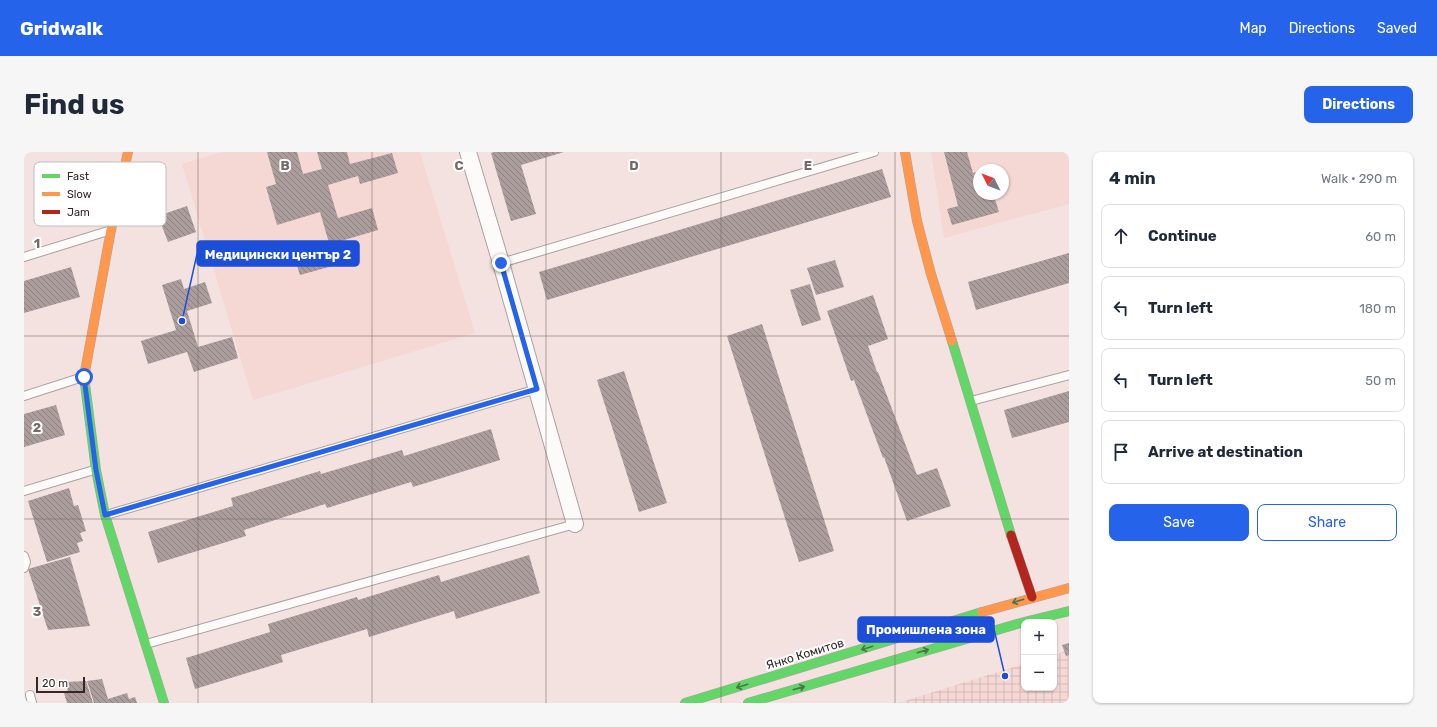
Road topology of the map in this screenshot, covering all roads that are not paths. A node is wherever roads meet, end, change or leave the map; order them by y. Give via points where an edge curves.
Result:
1 (128, 152) edge
2 (468, 152) edge
3 (874, 152) edge
4 (906, 152) edge
5 (126, 162) edge
6 (112, 226) edge
7 (111, 230) junction
8 (24, 257) edge
9 (501, 263) junction
10 (1069, 375) edge
11 (84, 377) junction
12 (537, 389) junction
13 (24, 396) edge
14 (971, 401) junction
15 (96, 470) junction
16 (24, 491) edge
17 (105, 515) junction
18 (575, 524) joint
19 (24, 556) edge
20 (24, 568) edge
21 (1069, 588) edge
22 (1032, 597) junction
23 (1069, 611) edge
24 (1036, 619) edge
25 (1021, 623) edge
26 (146, 644) junction
27 (164, 703) edge
28 (686, 703) edge
29 (748, 703) edge

1 - 5 street
2 - 9 street
3 - 9 lane
4 - 14 street via 917,221
6 - 7 street
7 - 8 lane
7 - 11 street
9 - 12 street
10 - 14 lane
11 - 13 lane
11 - 15 street
12 - 17 lane
12 - 18 street
14 - 22 street via 1008,528
15 - 16 lane
15 - 17 street
17 - 26 street
18 - 26 lane
19 - 20 lane
21 - 22 street, Янко Комитов
22 -> 28 street, Янко Комитов
23 - 24 street
29 -> 25 street
26 - 27 street

